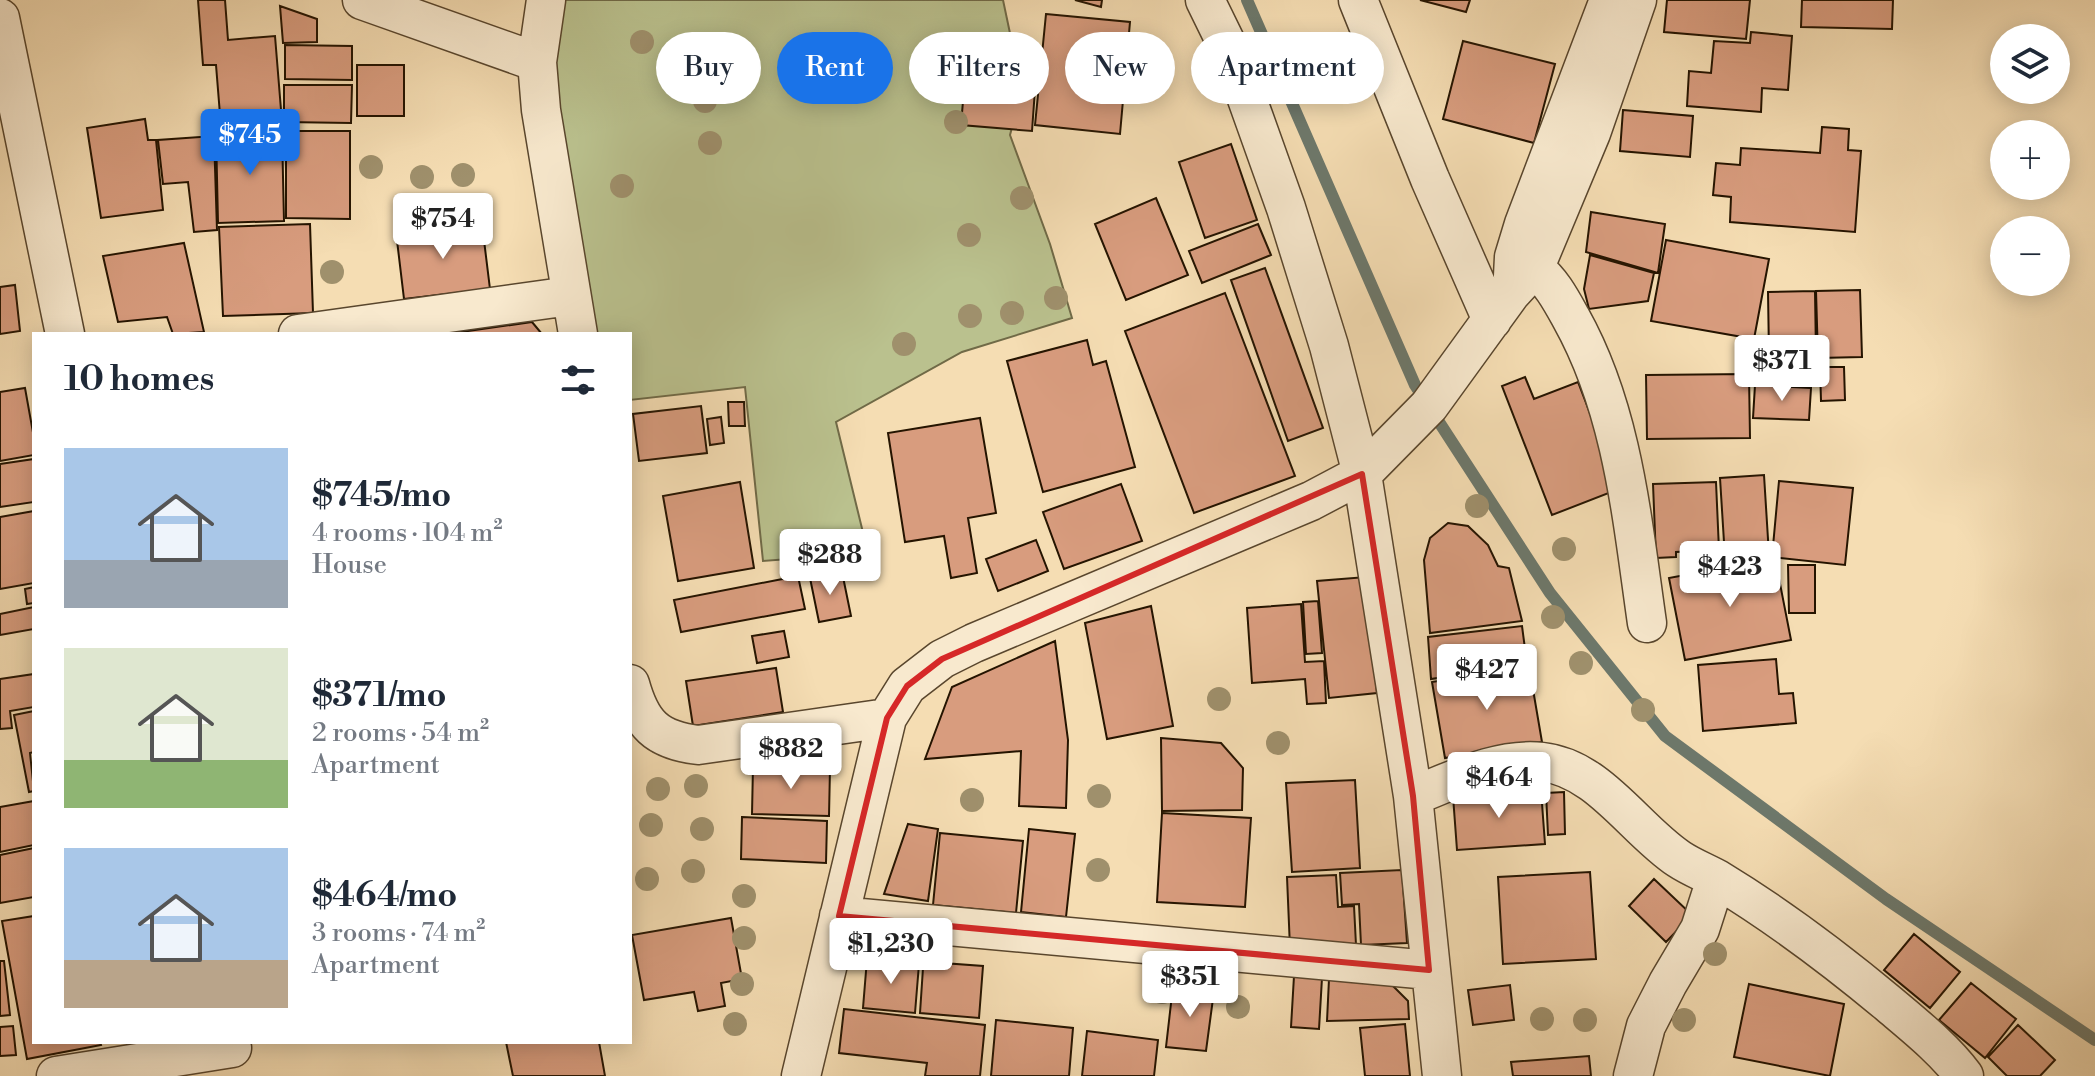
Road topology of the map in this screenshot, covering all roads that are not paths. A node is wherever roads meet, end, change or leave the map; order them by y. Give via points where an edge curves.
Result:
1 (362, 0) edge
2 (546, 0) edge
3 (1205, 0) edge
4 (1358, 0) edge
5 (1609, 0) edge
6 (1637, 0) edge
7 (0, 18) edge
8 (537, 62) junction
9 (1513, 284) junction
10 (570, 296) junction
11 (65, 332) edge
12 (312, 332) edge
13 (578, 332) edge
14 (1362, 474) junction
15 (1647, 623) dead end
16 (632, 692) edge
17 (887, 718) junction
18 (1413, 796) junction
19 (1716, 879) junction
20 (839, 916) junction
21 (1429, 970) junction
22 (234, 1055) edge
23 (56, 1076) edge
24 (801, 1076) edge
25 (1442, 1076) edge
26 (1633, 1076) edge
27 (1964, 1076) edge

1 - 8 street
2 - 8 street
3 - 14 street via 1230,51 1286,208
4 - 9 street via 1430,179
5 - 9 street
6 - 9 street via 1591,133
7 - 11 street
8 - 10 street
9 - 14 street via 1429,406
9 - 15 street via 1548,282 1584,340 1605,392 1626,476
10 - 12 street
10 - 13 street
14 - 17 street via 1311,501 952,654 907,686
14 - 18 street
16 - 17 street via 636,707 660,735 698,745
17 - 20 street
18 - 19 street via 1514,762 1565,768 1611,798 1680,860
18 - 21 street
19 - 26 street via 1700,929 1646,1026
19 - 27 street via 1830,955 1908,1020
20 - 21 street
20 - 24 street
21 - 25 street
22 - 23 street

